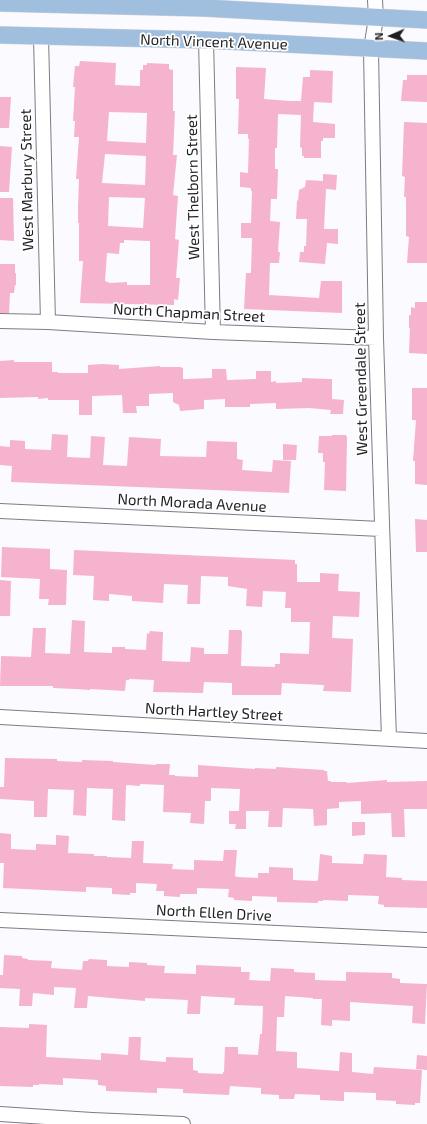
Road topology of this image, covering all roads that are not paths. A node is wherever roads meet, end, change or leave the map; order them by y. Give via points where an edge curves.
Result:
1 (376, 0) edge
2 (40, 2) edge
3 (0, 3) edge
4 (204, 4) edge
5 (376, 18) junction
6 (427, 20) edge
7 (0, 35) edge
8 (41, 37) junction
9 (206, 40) junction
10 (371, 49) junction
11 (427, 51) edge
12 (0, 321) edge
13 (48, 322) junction
14 (213, 332) junction
15 (376, 338) junction
16 (0, 510) edge
17 (382, 529) junction
18 (0, 718) edge
19 (389, 739) junction
20 (427, 740) edge
21 (0, 920) edge
22 (427, 940) edge
23 (0, 1114) edge
24 (183, 1124) edge

1 - 5 street, West Greendale Street
2 - 3 main road
2 - 4 main road
4 - 5 main road
5 - 6 main road
5 - 10 street, West Greendale Street
7 - 8 main road, North Vincent Avenue
8 - 9 main road, North Vincent Avenue
8 - 13 street, West Marbury Street
9 - 10 main road, North Vincent Avenue
9 - 14 street, West Thelborn Street
10 - 11 main road, North Vincent Avenue
10 - 15 street, West Greendale Street
12 - 13 street, North Chapman Street
13 - 14 street, North Chapman Street
14 - 15 street, North Chapman Street
15 - 17 street, West Greendale Street
16 - 17 street, North Morada Avenue
17 - 19 street, West Greendale Street
18 - 19 street, North Hartley Street
19 - 20 street, North Hartley Street
21 - 22 street, North Ellen Drive
23 - 24 street

